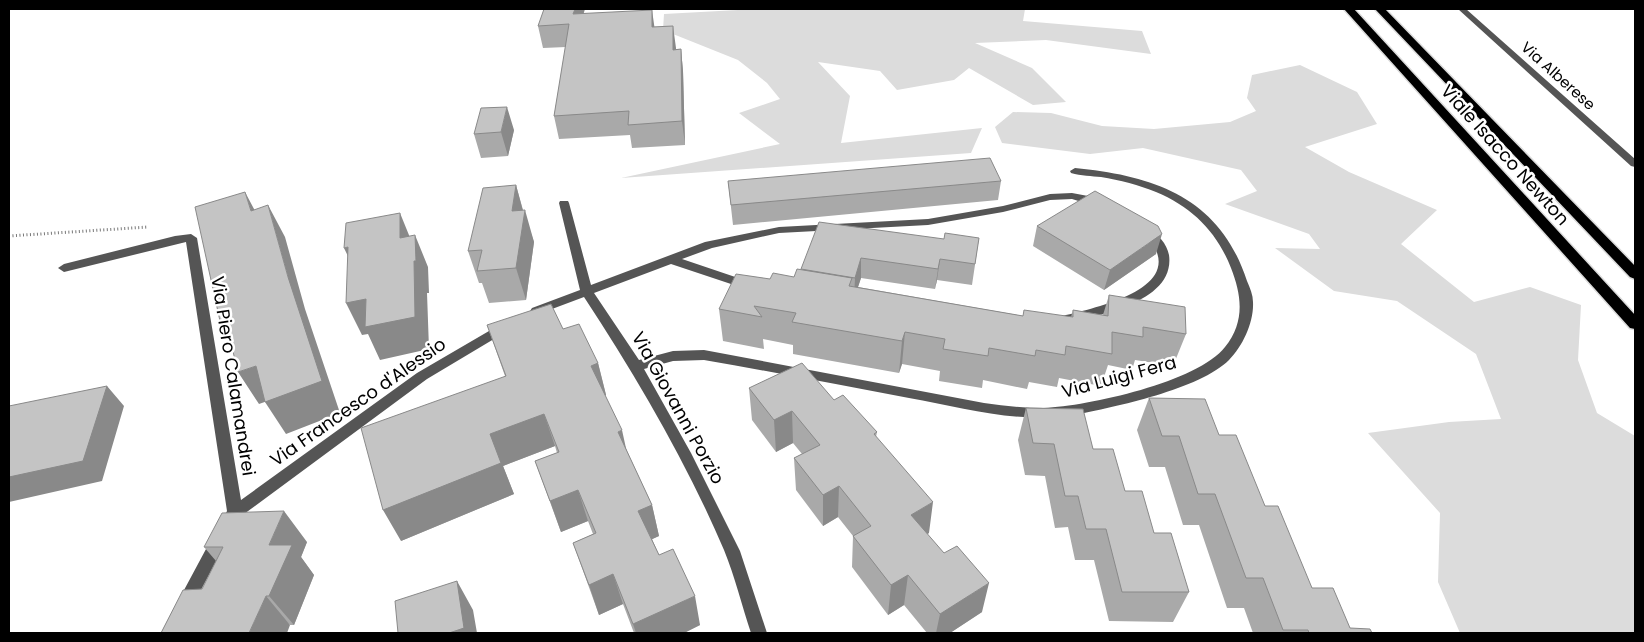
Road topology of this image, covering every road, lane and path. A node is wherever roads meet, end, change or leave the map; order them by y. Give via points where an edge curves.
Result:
1 (1349, 9) edge
2 (1380, 9) edge
3 (1462, 9) edge
4 (1635, 164) edge
5 (1075, 171) dead end
6 (564, 203) dead end
7 (1105, 208) edge
8 (154, 227) dead end
9 (1138, 227) edge
10 (9, 236) edge
11 (672, 260) junction
12 (64, 268) dead end
13 (1635, 274) edge
14 (761, 288) edge
15 (588, 292) junction
16 (1046, 324) edge
17 (1635, 324) edge
18 (636, 366) junction
19 (235, 512) junction
20 (169, 633) edge
21 (759, 633) edge

1 - 17 highway, Viale Isacco Newton
2 - 13 highway, Viale Isacco Newton
3 - 4 street, Via Alberese
5 - 18 street, Via Luigi Fera via 1127,178 1167,192 1205,217 1217,231 1239,272 1248,302 1242,327 1219,361 1192,376 1146,392 1058,412 1037,413 982,407 704,355 673,356
6 - 15 street, Via Giovanni Porzio
7 - 11 street, Via Francesco d'Alessio via 1088,199 1050,197 928,222 779,230 709,245
8 - 10 path
9 - 16 street via 1157,240 1164,255 1163,271 1149,289 1126,301
11 - 14 street via 742,285
11 - 15 street, Via Francesco d'Alessio
12 - 19 street, Via Piero Calamandrei via 191,238
15 - 18 street, Via Giovanni Porzio
15 - 19 street, Via Francesco d'Alessio via 512,323 422,376
18 - 21 street, Via Giovanni Porzio via 722,528
19 - 20 street

